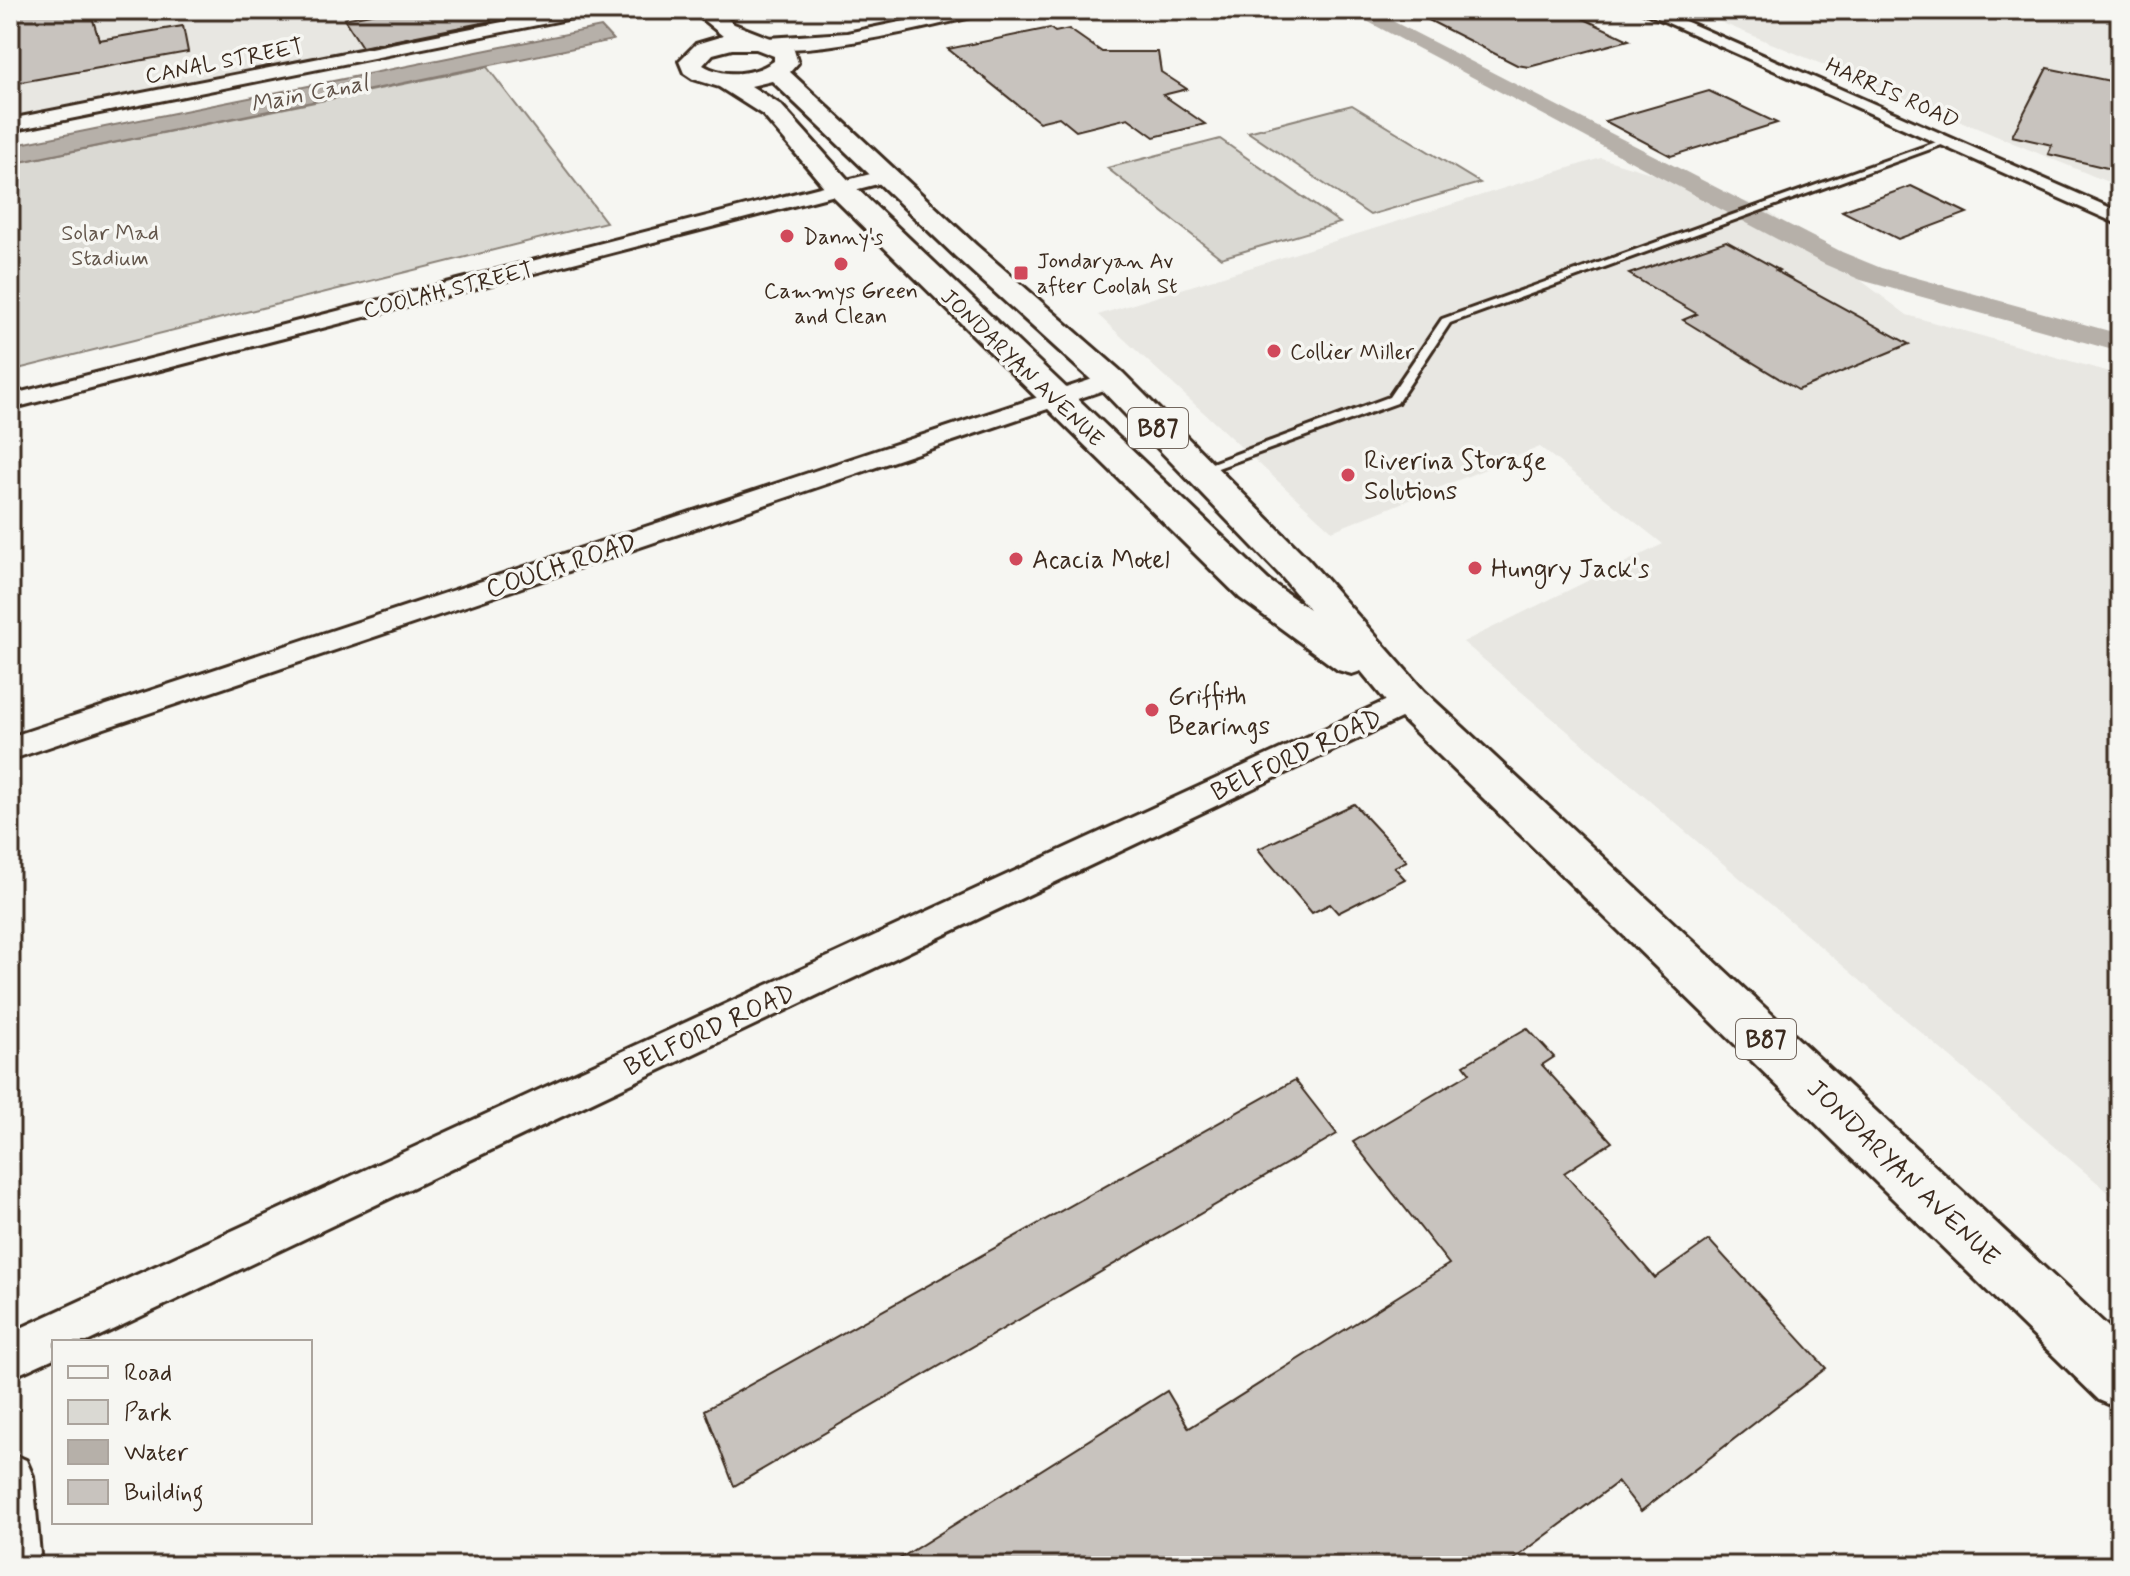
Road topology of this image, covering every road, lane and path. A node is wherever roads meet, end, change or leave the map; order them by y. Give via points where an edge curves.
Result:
1 (587, 10) edge
2 (980, 10) edge
3 (1647, 10) edge
4 (700, 19) edge
5 (877, 32) junction
6 (759, 42) junction
7 (696, 55) junction
8 (781, 65) junction
9 (725, 80) junction
10 (10, 125) edge
11 (1945, 142) junction
12 (886, 176) junction
13 (841, 189) junction
14 (2120, 219) edge
15 (1111, 380) junction
16 (1055, 400) junction
17 (10, 402) edge
18 (1199, 470) junction
19 (1409, 701) junction
20 (10, 749) edge
21 (10, 1356) edge
22 (2120, 1379) edge
23 (10, 1476) edge
24 (17, 1566) edge

1 - 10 street, CANAL STREET
2 - 5 street
3 - 11 street, HARRIS ROAD
4 - 6 main road, B87
4 - 7 main road, B87
5 - 6 street via 791,44
5 - 8 street
6 - 7 main road via 726,43
6 - 8 main road, B87 via 778,47
7 - 9 main road, B87 via 692,68
8 - 9 main road via 752,78
8 - 12 main road, JONDARYAN AVENUE / B87
9 - 13 main road, JONDARYAN AVENUE / B87 via 772,110
11 - 14 street, HARRIS ROAD
11 - 18 lane via 1446,321 1393,400
12 - 13 street, COOLAH STREET
12 - 15 main road, JONDARYAN AVENUE / B87
13 - 16 main road, JONDARYAN AVENUE / B87
13 - 17 street, COOLAH STREET
15 - 16 street, COUCH ROAD
15 - 18 main road, JONDARYAN AVENUE / B87
16 - 19 main road, JONDARYAN AVENUE / B87 via 1254,589
16 - 20 street, COUCH ROAD
18 - 19 main road, JONDARYAN AVENUE / B87 via 1295,568
19 - 21 street, BELFORD ROAD
19 - 22 main road, JONDARYAN AVENUE / B87
23 - 24 street

